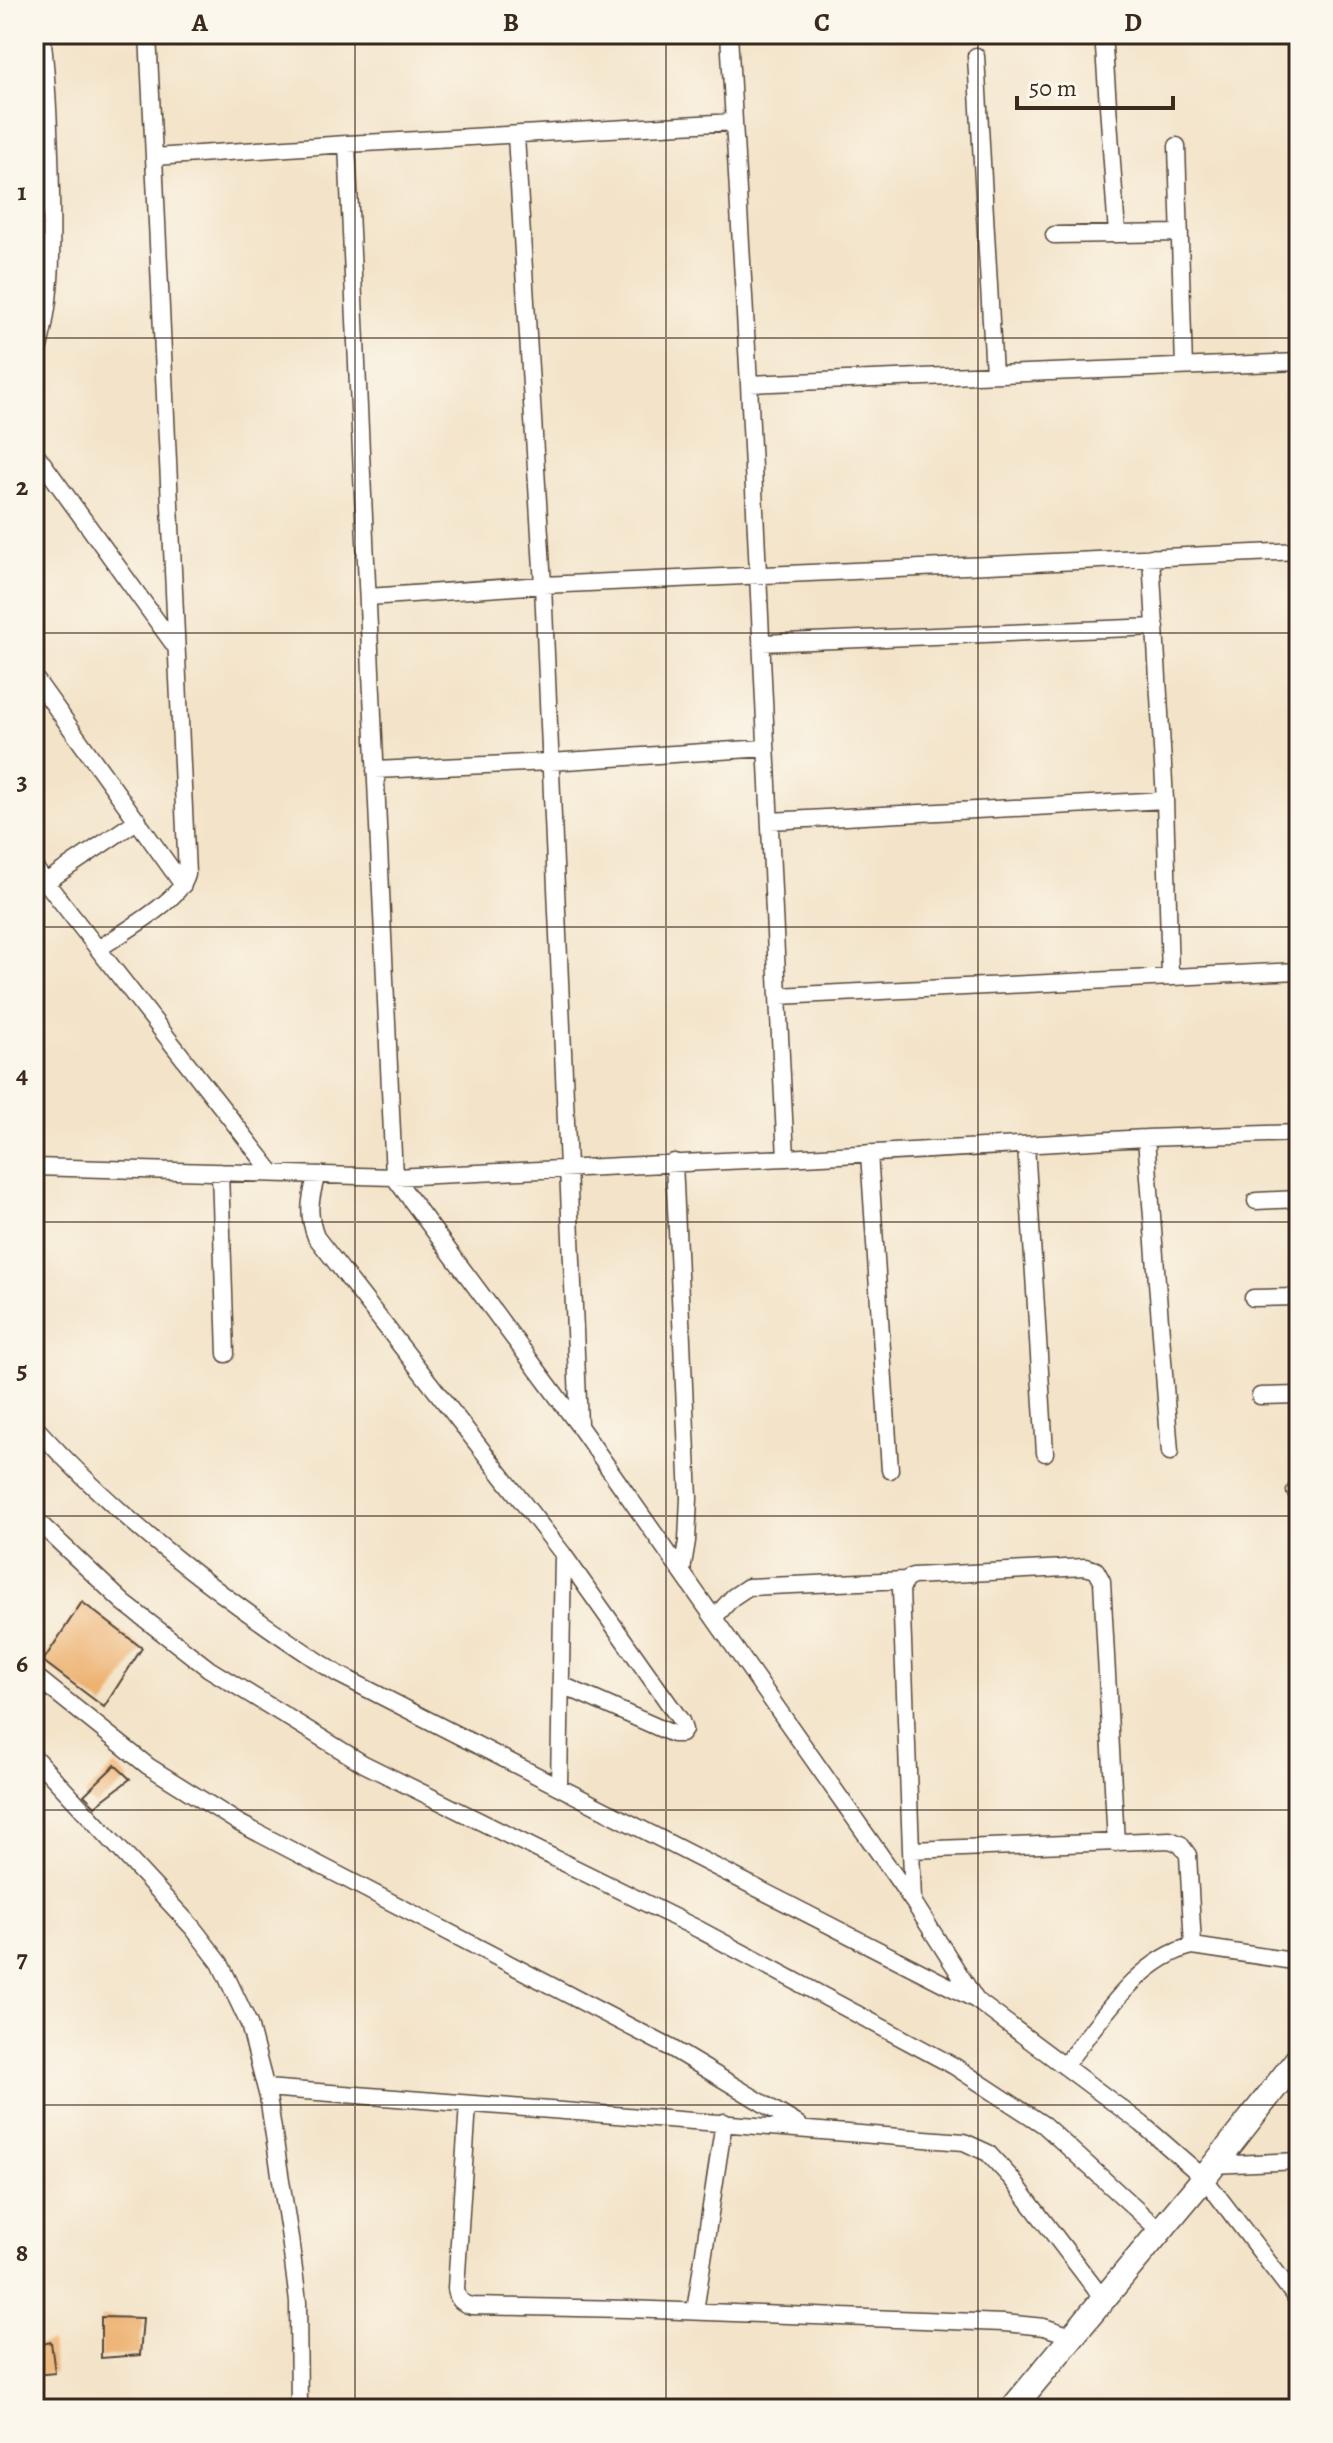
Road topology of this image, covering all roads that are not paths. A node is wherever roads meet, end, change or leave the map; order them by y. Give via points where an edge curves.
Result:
1 (42, 34) edge
2 (148, 34) edge
3 (729, 34) edge
4 (1103, 34) edge
5 (1179, 34) edge
6 (1170, 35) edge
7 (976, 56) dead end
8 (734, 122) junction
9 (516, 136) junction
10 (347, 144) junction
11 (1177, 146) dead end
12 (154, 157) junction
13 (1180, 233) junction
14 (1117, 234) junction
15 (1054, 235) dead end
16 (1299, 362) edge
17 (34, 364) edge
18 (1184, 367) junction
19 (994, 374) junction
20 (749, 384) junction
21 (34, 451) edge
22 (1299, 551) edge
23 (1151, 557) junction
24 (757, 576) junction
25 (543, 585) junction
26 (368, 597) junction
27 (1156, 627) junction
28 (761, 643) junction
29 (176, 647) junction
30 (34, 677) edge
31 (766, 748) junction
32 (550, 762) junction
33 (375, 770) junction
34 (1165, 800) junction
35 (138, 820) junction
36 (770, 821) junction
37 (34, 867) edge
38 (46, 882) junction
39 (183, 885) junction
40 (98, 949) junction
41 (1299, 971) edge
42 (1170, 977) junction
43 (778, 996) junction
44 (1299, 1133) edge
45 (1146, 1138) junction
46 (1026, 1145) junction
47 (869, 1153) junction
48 (786, 1158) junction
49 (674, 1162) junction
50 (34, 1167) edge
51 (566, 1169) junction
52 (220, 1172) junction
53 (273, 1173) junction
54 (316, 1177) junction
55 (394, 1177) junction
56 (1299, 1199) edge
57 (1256, 1201) dead end
58 (1299, 1297) edge
59 (1253, 1298) dead end
60 (226, 1354) dead end
61 (1299, 1395) edge
62 (1260, 1396) dead end
63 (579, 1426) junction
64 (37, 1434) edge
65 (1170, 1452) dead end
66 (1045, 1453) dead end
67 (890, 1470) dead end
68 (34, 1518) edge
69 (563, 1554) junction
70 (682, 1571) junction
71 (905, 1580) junction
72 (714, 1618) junction
73 (34, 1675) edge
74 (562, 1685) junction
75 (34, 1757) edge
76 (559, 1785) junction
77 (1116, 1843) junction
78 (911, 1850) junction
79 (914, 1903) junction
80 (1193, 1946) junction
81 (1299, 1962) edge
82 (976, 2000) junction
83 (1299, 2057) edge
84 (1064, 2066) junction
85 (266, 2088) junction
86 (468, 2104) junction
87 (724, 2122) junction
88 (804, 2128) junction
89 (1299, 2161) edge
90 (1208, 2172) junction
91 (1171, 2217) junction
92 (1103, 2299) junction
93 (1299, 2302) edge
94 (695, 2311) junction
95 (1072, 2336) junction
96 (299, 2409) edge
97 (1012, 2409) edge

1 - 17 street via 52,262 47,321
2 - 12 street
3 - 8 street
4 - 14 street
5 - 6 street
7 - 19 street
8 - 9 street
8 - 20 street
9 - 10 street
9 - 25 street
10 - 12 street
10 - 26 street
11 - 13 street
12 - 29 street
13 - 14 street
13 - 18 street
14 - 15 street
16 - 18 street
18 - 19 street
19 - 20 street
20 - 24 street
21 - 29 street
22 - 23 street
23 - 24 street
23 - 27 street
24 - 25 street
24 - 28 street
25 - 26 street
25 - 32 street
26 - 33 street
27 - 28 street
27 - 34 street
28 - 31 street
29 - 39 street via 187,874
30 - 35 street
31 - 32 street
31 - 36 street
32 - 33 street
32 - 51 street
33 - 55 street
34 - 36 street
34 - 42 street
35 - 38 street
35 - 39 street
36 - 43 street
37 - 38 street
38 - 40 street
39 - 40 street
40 - 53 street
41 - 42 street
42 - 43 street
43 - 48 street
44 - 45 street
45 - 46 street
45 - 65 street
46 - 47 street
46 - 66 street
47 - 48 street
47 - 67 street
48 - 49 street
49 - 51 street
49 - 70 street via 689,1498
50 - 52 street
51 - 55 street
51 - 63 street
52 - 53 street
52 - 60 street
53 - 54 street
54 - 55 street
54 - 69 street via 308,1206 316,1237
55 - 63 street
56 - 57 street
58 - 59 street
61 - 62 street
63 - 70 street
64 - 76 street via 178,1559 294,1646 338,1674
68 - 91 street via 124,1603 209,1669 364,1764 700,1930 954,2066
69 - 74 street
69 - 74 street via 681,1721 683,1733 673,1734
70 - 72 street
71 - 72 street via 748,1587
71 - 77 street via 1096,1570 1102,1581
71 - 78 street via 901,1590
72 - 79 street
73 - 88 street via 148,1766 239,1823 671,2048
74 - 76 street
75 - 85 street via 220,1963 249,2024
76 - 82 street
77 - 78 street
77 - 80 street via 1180,1844 1188,1855
78 - 79 street
79 - 82 street
80 - 81 street
80 - 84 street via 1151,1964
82 - 84 street
83 - 90 street
84 - 90 street
85 - 86 street
85 - 96 street via 298,2302
86 - 87 street
86 - 94 street via 456,2288 464,2304
87 - 88 street
87 - 94 street
88 - 92 street via 964,2142 988,2153
89 - 90 street
90 - 91 street
90 - 93 street
91 - 92 street
92 - 95 street
94 - 95 street via 1004,2323
95 - 97 street

